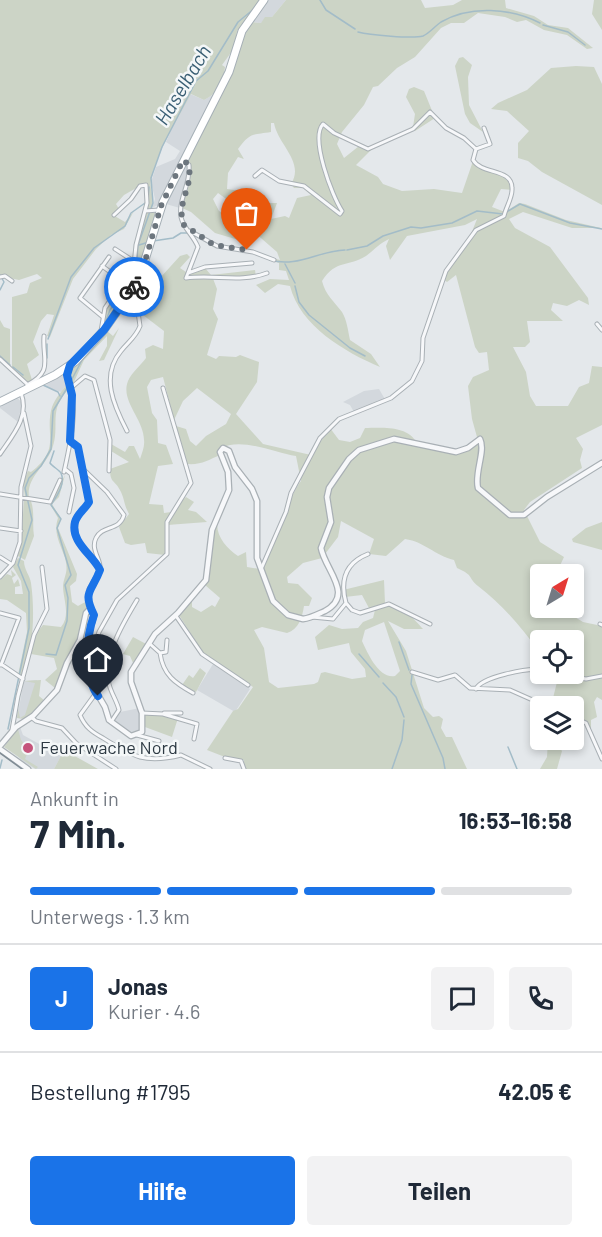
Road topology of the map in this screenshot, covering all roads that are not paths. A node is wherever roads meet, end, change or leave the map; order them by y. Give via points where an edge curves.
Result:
1 (264, 0) edge
2 (484, 128) dead end
3 (476, 149) junction
4 (183, 160) junction
5 (255, 176) dead end
6 (156, 209) junction
7 (144, 212) junction
8 (114, 215) dead end
9 (191, 233) junction
10 (115, 249) dead end
11 (108, 257) dead end
12 (274, 260) dead end
13 (135, 262) junction
14 (252, 263) dead end
15 (102, 266) junction
16 (188, 273) junction
17 (267, 273) dead end
18 (0, 276) edge
19 (12, 281) dead end
20 (124, 282) junction
21 (125, 302) junction
22 (103, 317) junction
23 (597, 324) dead end
24 (105, 330) junction
25 (602, 330) edge
26 (44, 336) dead end
27 (0, 359) edge
28 (68, 372) junction
29 (28, 386) junction
30 (71, 386) junction
31 (163, 388) dead end
32 (21, 392) junction
33 (0, 402) edge
34 (24, 413) junction
35 (20, 424) junction
36 (27, 425) junction
37 (127, 430) dead end
38 (70, 441) junction
39 (0, 454) edge
40 (602, 463) edge
41 (81, 467) junction
42 (109, 471) dead end
43 (60, 480) dead end
44 (0, 494) edge
45 (26, 499) junction
46 (69, 512) dead end
47 (0, 528) edge
48 (21, 531) junction
49 (368, 554) dead end
50 (0, 557) edge
51 (12, 564) junction
52 (42, 567) dead end
53 (260, 568) junction
54 (100, 570) junction
55 (0, 578) edge
56 (340, 591) junction
57 (136, 600) dead end
58 (346, 603) junction
59 (90, 609) junction
60 (0, 613) edge
61 (176, 616) junction
62 (312, 617) junction
63 (430, 624) dead end
64 (168, 640) dead end
65 (150, 644) junction
66 (160, 653) junction
67 (90, 657) junction
68 (1, 664) edge
69 (530, 670) edge
70 (412, 672) dead end
71 (602, 676) edge
72 (20, 678) junction
73 (584, 679) edge
74 (248, 685) dead end
75 (476, 689) junction
76 (96, 693) junction
77 (193, 693) dead end
78 (530, 699) edge
79 (142, 713) junction
80 (181, 713) dead end
81 (163, 714) junction
82 (31, 717) junction
83 (15, 718) junction
84 (25, 721) junction
85 (111, 722) junction
86 (584, 722) edge
87 (11, 733) junction
88 (137, 735) junction
89 (194, 739) dead end
90 (159, 741) dead end
91 (0, 747) edge
92 (225, 758) dead end
93 (602, 759) edge
94 (28, 769) edge
95 (116, 769) edge
96 (210, 769) edge
97 (244, 769) edge

1 - 4 main road via 242,31 226,76
2 - 3 street via 490,144
3 - 5 street via 430,112 413,129 368,149 323,124 318,145 340,214 301,184 279,181 262,170
3 - 53 street via 476,165 505,175 511,182 505,213 476,230 446,271 423,338 423,361 412,381 386,401 339,419 320,438 291,493
4 - 6 main road
4 - 9 street via 190,173 181,213
6 - 7 street
6 - 21 main road via 141,271
7 - 8 street via 147,201 143,183
7 - 13 street
9 - 12 street via 200,234 217,246
9 - 16 street via 198,249
10 - 13 street
11 - 15 street
13 - 20 street
14 - 16 street via 205,267
15 - 20 street
15 - 22 street via 80,298
16 - 17 street via 186,279 206,276 232,280
18 - 19 street
20 - 22 street
21 - 24 main road
21 - 37 street via 138,312 141,326 116,358 110,381 113,401
22 - 24 street
23 - 25 street
24 - 28 main road
26 - 29 street via 41,376
27 - 29 street
28 - 29 main road
28 - 30 street
29 - 32 main road
30 - 38 street
30 - 42 street via 85,376 94,380 110,440
31 - 67 street via 191,483 167,522 167,554 117,600
32 - 33 main road
32 - 34 street
34 - 35 street
34 - 36 street
35 - 36 street
35 - 39 street
36 - 45 street via 31,452 22,484
38 - 41 street via 78,447
38 - 46 street via 64,471 71,474 74,483
40 - 56 street via 544,499 530,513 516,516 478,488 480,439 456,452 399,439 363,448 349,459 331,484 327,497 331,522 321,549
41 - 54 street via 89,502 76,519 75,530 83,549
41 - 54 street via 108,492 124,515 118,526 96,538 94,548
43 - 45 street via 51,501
44 - 45 street
45 - 48 street
47 - 48 street
48 - 51 street
49 - 56 street via 351,563
50 - 51 street
51 - 55 street
52 - 72 street via 47,609
53 - 61 street via 257,501 224,448 220,452 228,472 229,490 212,530 206,580
53 - 62 street via 275,604 296,618
54 - 59 street via 89,589
56 - 58 street
56 - 62 street via 333,606
57 - 85 street via 110,656 110,684 119,711
58 - 62 street via 333,619
58 - 63 street via 360,613 384,604 393,605
59 - 67 street via 94,615 89,633
59 - 82 street via 58,687
60 - 68 street via 19,618
61 - 65 street via 154,634
61 - 74 street via 202,654
64 - 66 street via 166,652
65 - 66 street
65 - 79 street via 132,666 130,675
66 - 77 street via 166,674
67 - 76 street via 89,676
68 - 72 street
69 - 75 street via 481,683
70 - 75 street via 438,680 454,675
71 - 73 street
72 - 83 street
75 - 78 street via 510,690
76 - 85 street
76 - 96 street via 80,715 86,726 125,754 164,760 183,755
79 - 81 street
79 - 88 street via 143,729
80 - 81 street
81 - 89 street via 198,724
82 - 84 street
82 - 95 street via 62,728 76,743
83 - 84 street
83 - 87 street
84 - 87 street
85 - 88 street via 129,735
86 - 93 street
87 - 91 street
88 - 90 street
91 - 94 street
92 - 97 street via 241,761

